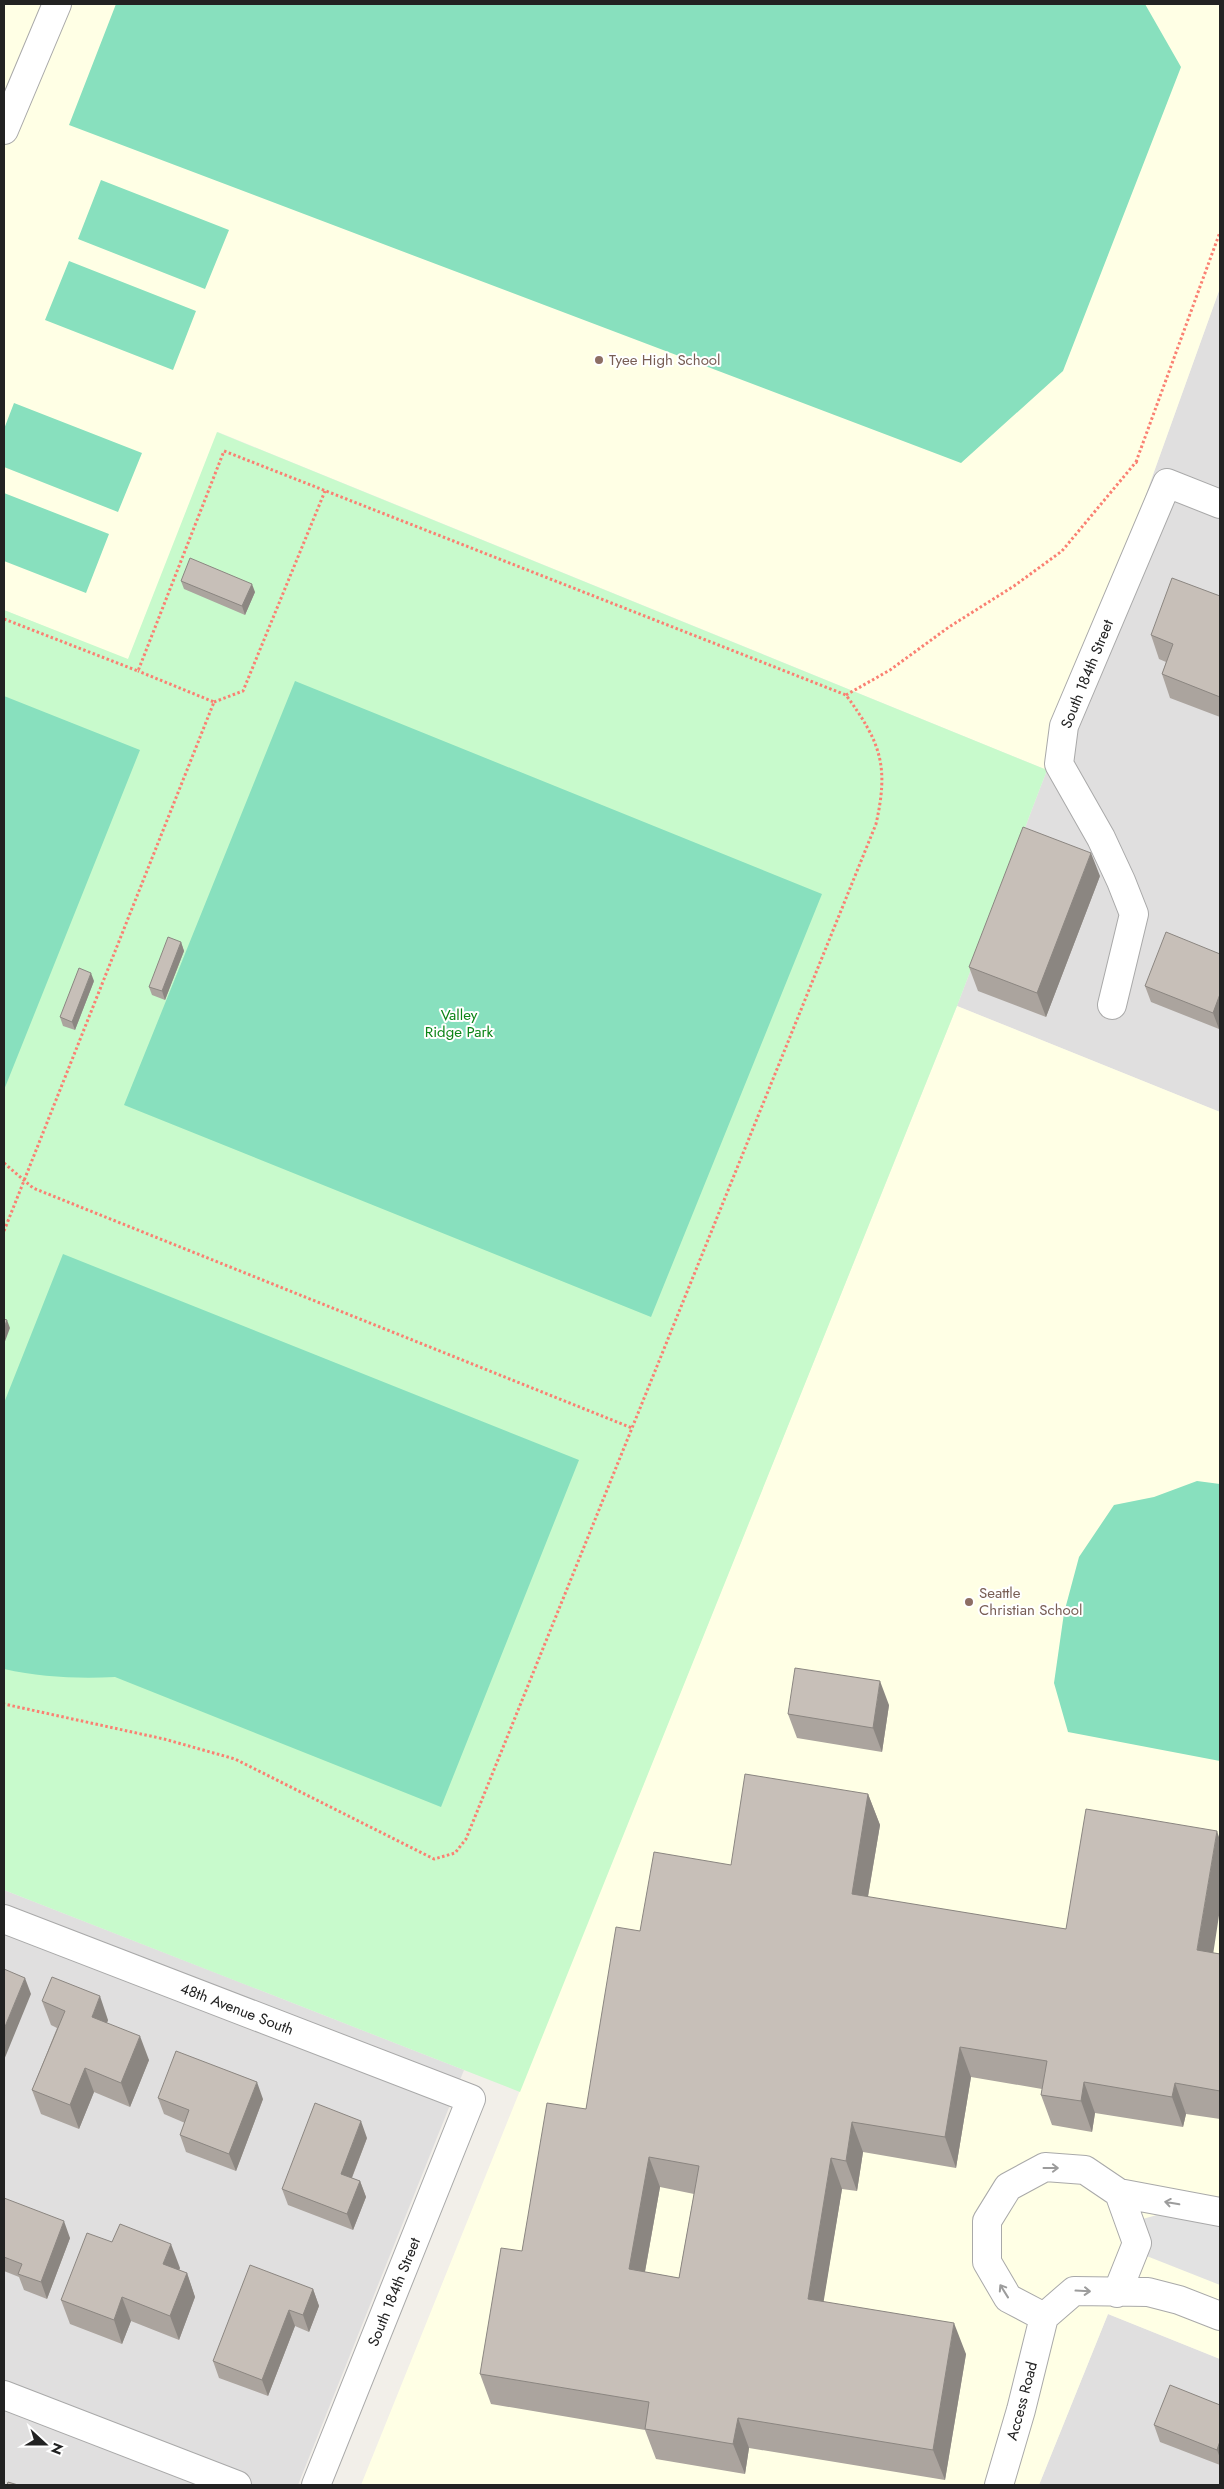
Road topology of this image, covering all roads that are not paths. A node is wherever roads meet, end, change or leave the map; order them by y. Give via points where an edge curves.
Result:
1 (57, 4) edge
2 (4, 130) edge
3 (1220, 504) edge
4 (1112, 1005) dead end
5 (4, 1919) edge
6 (471, 2099) joint
7 (1119, 2193) junction
8 (1220, 2212) edge
9 (1117, 2293) junction
10 (1044, 2316) junction
11 (1220, 2316) edge
12 (4, 2395) edge
13 (236, 2485) edge
14 (316, 2485) edge
15 (999, 2485) edge

1 - 2 street
3 - 4 street, South 184th Street via 1167,484 1064,726 1059,764 1101,838 1134,914
5 - 6 street, 48th Avenue South
6 - 14 street, South 184th Street
8 -> 7 street
7 - 9 street via 1136,2243
10 -> 7 street via 1008,2298 987,2262 987,2221 1008,2187 1045,2168 1085,2170
10 -> 9 street via 1074,2291
9 - 11 street via 1148,2292
10 - 15 street, Access Road
12 - 13 street

